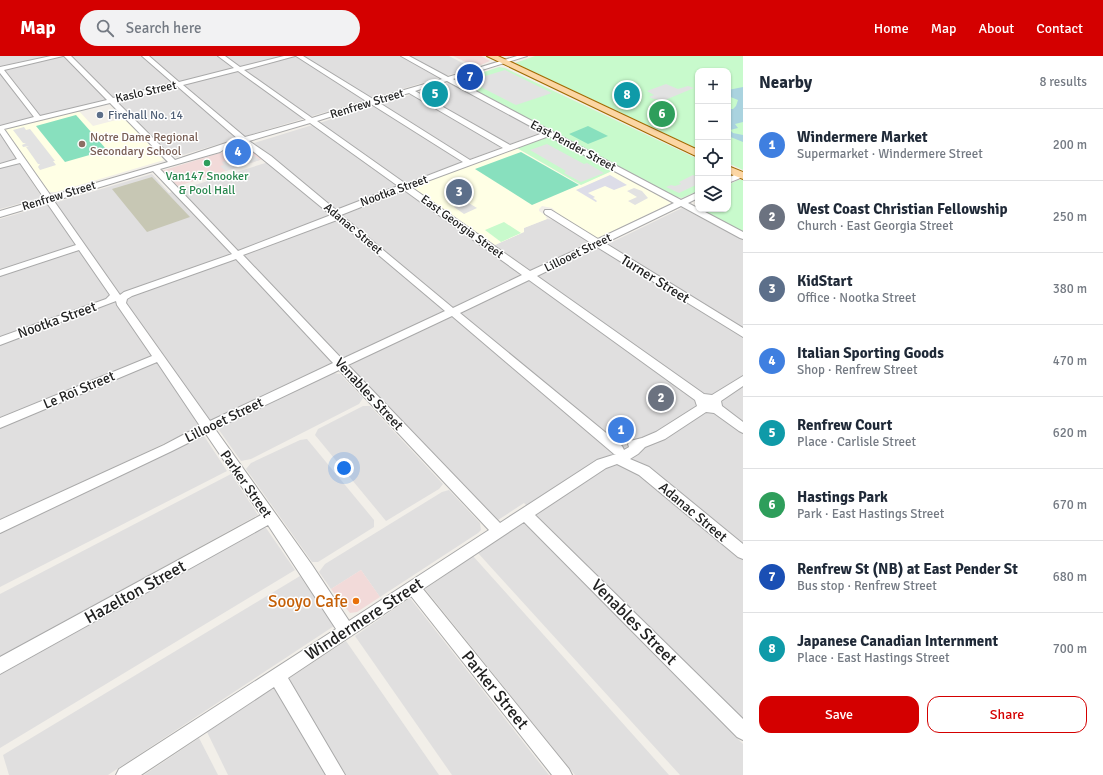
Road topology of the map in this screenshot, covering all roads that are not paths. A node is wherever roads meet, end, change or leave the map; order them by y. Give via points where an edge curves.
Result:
1 (60, 56) edge
2 (67, 56) edge
3 (145, 56) edge
4 (221, 56) edge
5 (293, 56) edge
6 (299, 56) edge
7 (404, 56) edge
8 (491, 56) edge
9 (524, 56) edge
10 (504, 62) junction
11 (0, 69) edge
12 (240, 69) junction
13 (449, 79) junction
14 (179, 84) junction
15 (410, 91) junction
16 (111, 100) junction
17 (373, 102) junction
18 (38, 118) junction
19 (312, 120) junction
20 (0, 128) edge
21 (549, 133) junction
22 (246, 140) junction
23 (509, 148) junction
24 (695, 153) edge
25 (22, 160) junction
26 (173, 162) junction
27 (469, 163) junction
28 (0, 166) edge
29 (154, 168) junction
30 (731, 170) edge
31 (742, 175) edge
32 (731, 180) edge
33 (405, 187) junction
34 (695, 196) edge
35 (50, 199) junction
36 (681, 203) junction
37 (548, 212) dead end
38 (0, 214) edge
39 (336, 215) junction
40 (743, 236) edge
41 (598, 243) junction
42 (82, 246) junction
43 (236, 255) junction
44 (0, 273) edge
45 (530, 276) junction
46 (118, 298) junction
47 (452, 312) junction
48 (743, 333) edge
49 (0, 341) edge
50 (159, 357) junction
51 (340, 364) junction
52 (743, 380) edge
53 (709, 403) junction
54 (0, 423) edge
55 (207, 428) junction
56 (743, 428) edge
57 (636, 448) junction
58 (618, 454) junction
59 (644, 471) junction
60 (525, 514) junction
61 (269, 518) junction
62 (0, 527) edge
63 (498, 531) junction
64 (743, 553) edge
65 (413, 587) junction
66 (346, 630) junction
67 (0, 666) edge
68 (278, 676) junction
69 (743, 731) edge
70 (125, 775) edge
71 (336, 775) edge
72 (563, 775) edge

1 - 11 street
2 - 16 street
3 - 14 street, Adanac Street
4 - 12 street, East Georgia Street
5 - 6 street, Kaslo Street
5 - 12 street, Kaslo Street
6 - 17 street
7 - 13 street, East Pender Street
8 - 10 main road
9 - 10 street, Renfrew Street
10 - 13 street, Renfrew Street
10 - 24 main road
11 - 18 street
12 - 14 street, Kaslo Street
12 - 19 street, East Georgia Street
13 - 15 street, Renfrew Street
13 - 21 street, East Pender Street
14 - 16 street, Kaslo Street
14 - 22 street, Adanac Street
15 - 17 street, Renfrew Street
15 - 23 street
16 - 18 street, Kaslo Street
16 - 26 street
17 - 19 street, Renfrew Street
17 - 27 street
18 - 20 street, Kaslo Street
19 - 22 street, Renfrew Street
19 - 33 street, East Georgia Street
20 - 25 street, Parker Street
21 - 23 street, Nootka Street
21 - 36 street, East Pender Street
22 - 26 street, Renfrew Street
22 - 39 street, Adanac Street
23 - 27 street, Nootka Street
25 - 28 street
25 - 35 street, Parker Street
26 - 29 street, Renfrew Street
27 - 33 street, Nootka Street
29 - 35 street, Renfrew Street
29 - 43 street, Venables Street
30 - 31 main road
31 - 32 street
33 - 39 street, Nootka Street via 340,211
33 - 45 street, East Georgia Street
34 - 36 street, Lillooet Street
35 - 38 street, Renfrew Street
35 - 42 street, Parker Street
36 - 40 street, East Pender Street
36 - 41 street, Lillooet Street
37 - 41 street, Turner Street
39 - 43 street, Nootka Street via 333,219
39 - 47 street, Adanac Street
41 - 45 street, Lillooet Street
41 - 48 street, Turner Street
42 - 44 street
42 - 46 street, Parker Street
43 - 46 street, Nootka Street
43 - 51 street, Venables Street
45 - 47 street, Lillooet Street
45 - 53 street, East Georgia Street
46 - 49 street, Nootka Street
46 - 50 street, Parker Street
47 - 51 street, Lillooet Street
47 - 58 street, Adanac Street
50 - 54 street, Le Roi Street
50 - 55 street, Parker Street
51 - 55 street, Lillooet Street
51 - 63 street, Venables Street
52 - 53 street, Windermere Street
53 - 56 street, East Georgia Street
53 - 57 street, Windermere Street via 670,430
55 - 61 street, Parker Street
55 - 62 street, Lillooet Street
57 - 58 street, Windermere Street
57 - 59 street, Adanac Street
58 - 59 street, Adanac Street
58 - 60 street, Windermere Street
59 - 64 street, Adanac Street
60 - 63 street, Windermere Street
60 - 69 street, Venables Street
61 - 66 street, Parker Street
61 - 67 street, Hazelton Street
63 - 65 street, Windermere Street
65 - 66 street, Windermere Street
65 - 72 street, Parker Street
66 - 68 street, Windermere Street
68 - 70 street, Windermere Street
68 - 71 street

